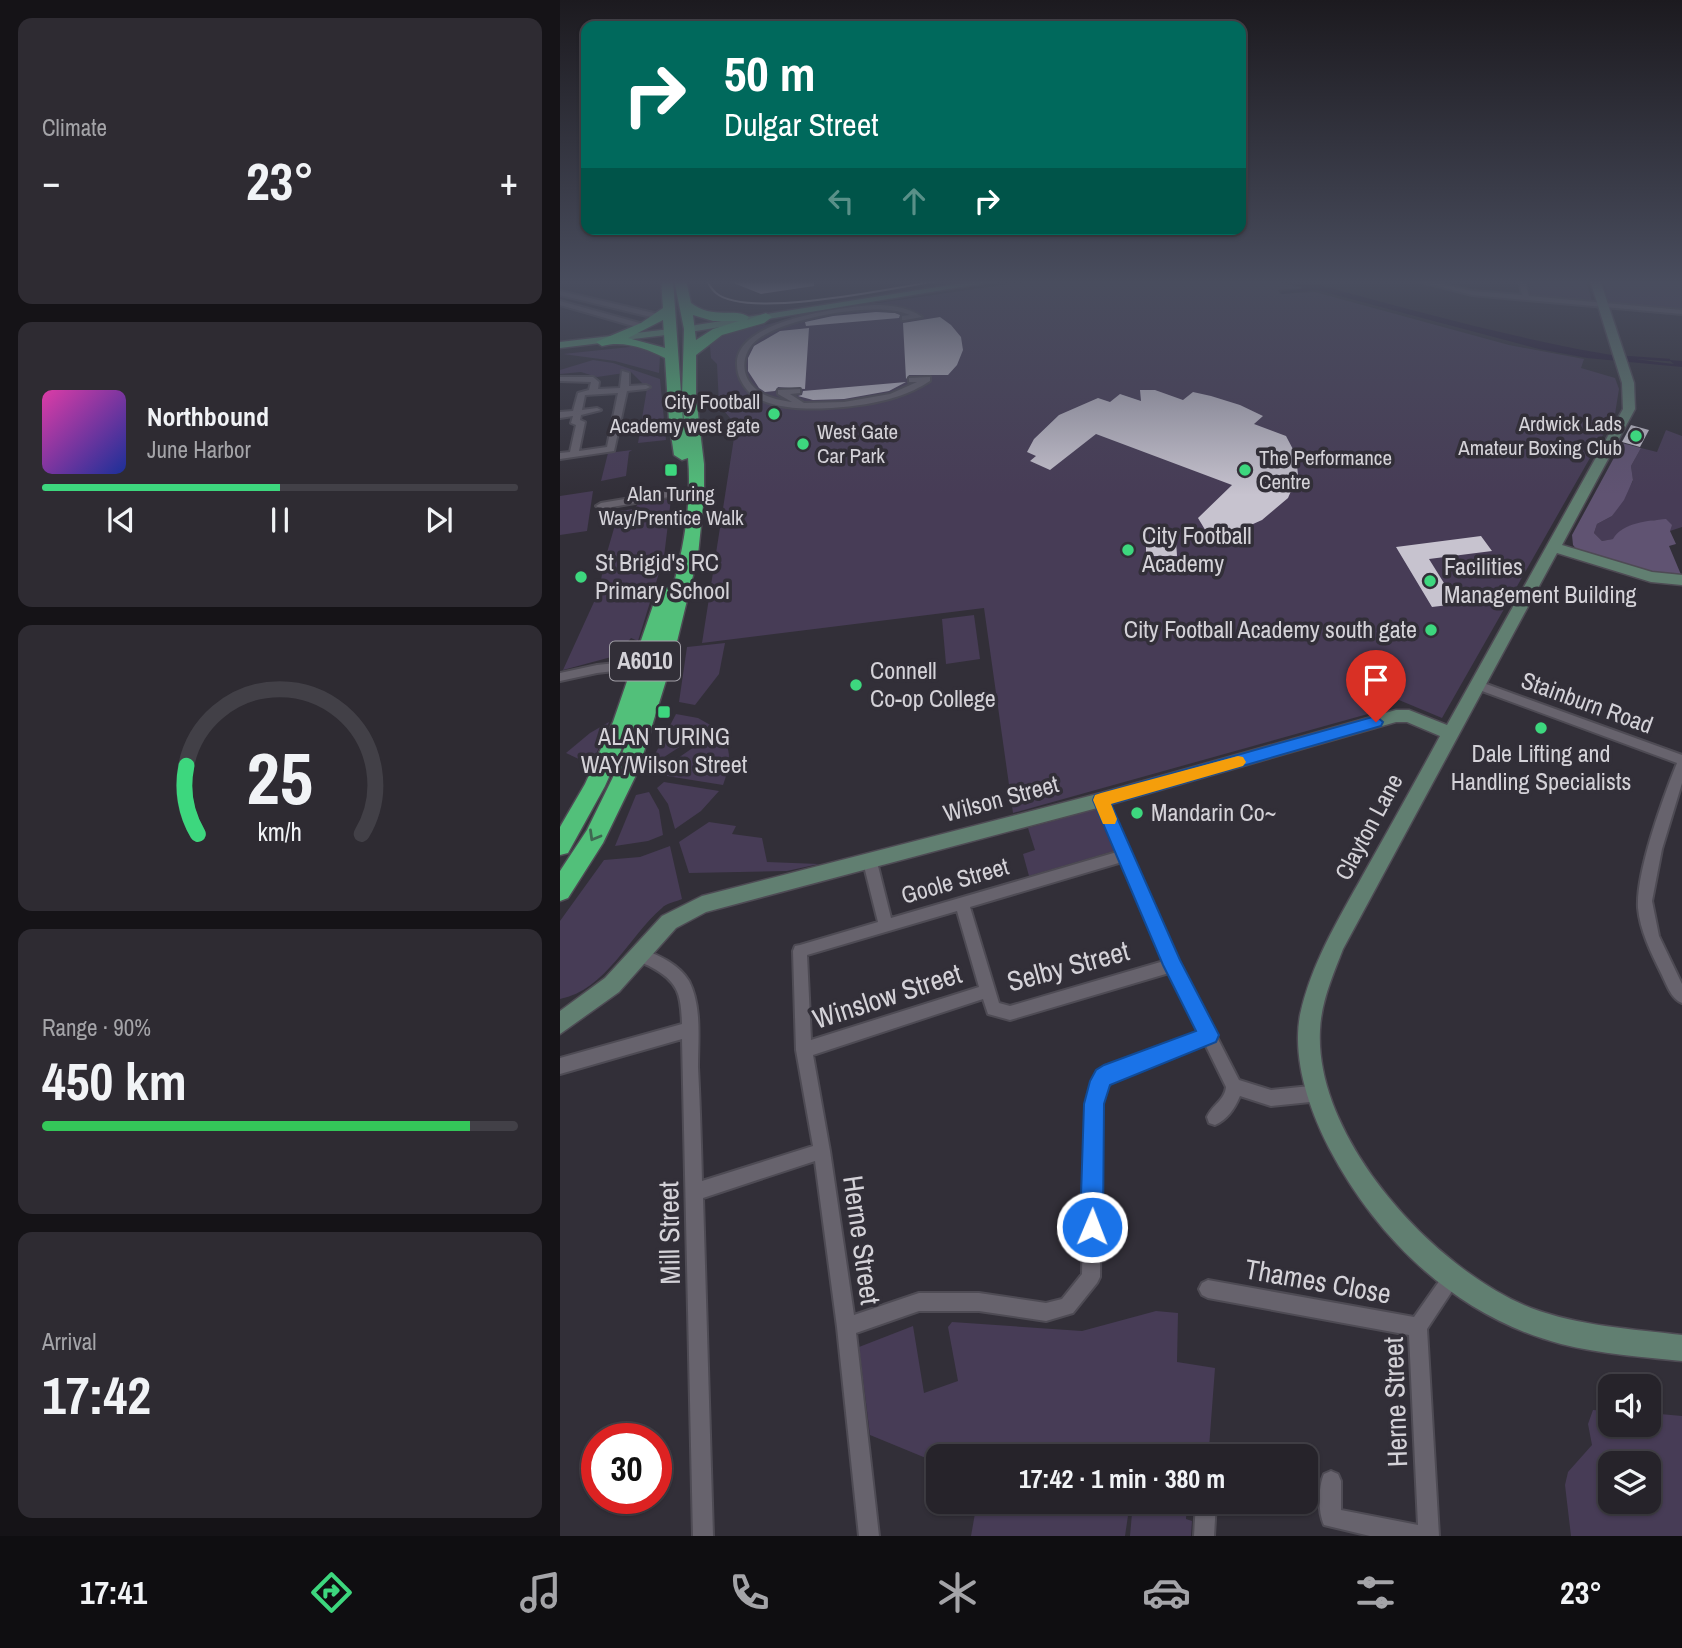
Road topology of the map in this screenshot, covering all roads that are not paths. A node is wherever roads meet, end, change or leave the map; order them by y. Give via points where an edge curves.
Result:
1 (663, 352) edge
2 (672, 352) edge
3 (678, 352) edge
4 (693, 352) edge
5 (745, 352) edge
6 (1618, 352) edge
7 (690, 354) joint
8 (672, 356) junction
9 (625, 373) dead end
10 (560, 379) edge
11 (912, 380) dead end
12 (646, 387) dead end
13 (623, 390) junction
14 (797, 391) dead end
15 (593, 392) junction
16 (675, 395) junction
17 (802, 404) junction
18 (597, 410) dead end
19 (560, 415) edge
20 (579, 416) junction
21 (611, 449) joint
22 (574, 454) junction
23 (560, 456) edge
24 (683, 492) junction
25 (601, 506) dead end
26 (1555, 547) junction
27 (1682, 580) edge
28 (644, 664) junction
29 (560, 677) edge
30 (1478, 685) junction
31 (1451, 734) junction
32 (1682, 762) edge
33 (1101, 800) junction
34 (560, 846) edge
35 (1124, 856) junction
36 (870, 862) junction
37 (560, 891) edge
38 (962, 903) junction
39 (886, 925) junction
40 (800, 951) joint
41 (640, 955) junction
42 (1173, 965) junction
43 (987, 991) junction
44 (1682, 996) edge
45 (561, 1020) edge
46 (691, 1029) junction
47 (1209, 1035) junction
48 (804, 1050) junction
49 (560, 1066) edge
50 (1234, 1086) junction
51 (1320, 1093) junction
52 (1094, 1104) joint
53 (1214, 1117) dead end
54 (822, 1150) junction
55 (695, 1192) junction
56 (1453, 1276) junction
57 (1208, 1289) dead end
58 (846, 1327) junction
59 (1418, 1328) junction
60 (1682, 1348) edge
61 (1331, 1481) dead end
62 (1205, 1514) edge
63 (703, 1536) edge
64 (869, 1536) edge
65 (1204, 1536) edge
66 (1423, 1536) edge
67 (1429, 1536) edge

1 - 8 highway
2 - 8 highway, A6010
3 - 16 highway
4 - 7 highway
5 - 17 street via 740,367 756,394 783,404
6 - 26 street, Clayton Lane via 1629,383 1629,408
7 -> 37 highway, A6010 via 696,496 687,567 664,658 624,778
8 - 16 highway, A6010
9 - 13 street
10 - 15 street via 593,379
11 - 17 street via 927,379 908,392 888,397
12 - 13 street
13 - 15 street
13 - 21 street
14 - 17 street via 781,392
15 - 20 street via 582,393
16 - 24 highway, A6010
18 - 20 street
19 - 20 street
20 - 22 street
21 - 22 street
22 - 23 street
24 - 25 street
24 - 28 highway, A6010 via 673,570
26 - 27 street via 1651,577
26 - 30 street, Clayton Lane
28 - 29 street
28 - 34 highway, A6010 via 598,780
30 - 31 street, Clayton Lane
30 - 32 street, Stainburn Road
31 - 33 street, Wilson Street via 1409,716 1396,716
31 - 51 street, Clayton Lane via 1324,972 1309,1042
32 - 44 street via 1644,903 1655,944
33 - 35 street
33 - 36 street, Wilson Street
35 - 38 street, Goole Street
35 - 42 street
36 - 39 street
36 - 41 street, Wilson Street via 689,910 669,922
38 - 39 street, Goole Street
38 - 43 street
39 - 40 street, Goole Street
40 - 48 street, Herne Street
41 - 45 street, Wilson Street via 593,1000
41 - 46 street, Mill Street via 664,965 683,981
42 - 43 street, Selby Street via 1010,1013 993,1009
42 - 47 street
43 - 48 street, Winslow Street
46 - 49 street
46 - 55 street, Mill Street
47 - 50 street
47 - 52 street via 1111,1072 1103,1077
48 - 54 street, Herne Street
50 - 51 street via 1271,1098
50 - 53 street via 1228,1105
51 - 56 street, Clayton Lane via 1333,1132 1367,1191 1411,1241
52 - 58 street via 1091,1277 1067,1307 1046,1312 979,1302 919,1302
54 - 55 street
54 - 58 street, Herne Street
55 - 63 street, Mill Street
56 - 59 street, Herne Street
56 - 60 street, Clayton Lane via 1502,1308 1562,1331
57 - 59 street, Thames Close
58 - 64 street, Herne Street
59 - 67 street, Herne Street
61 - 66 street via 1331,1518
62 - 65 street

